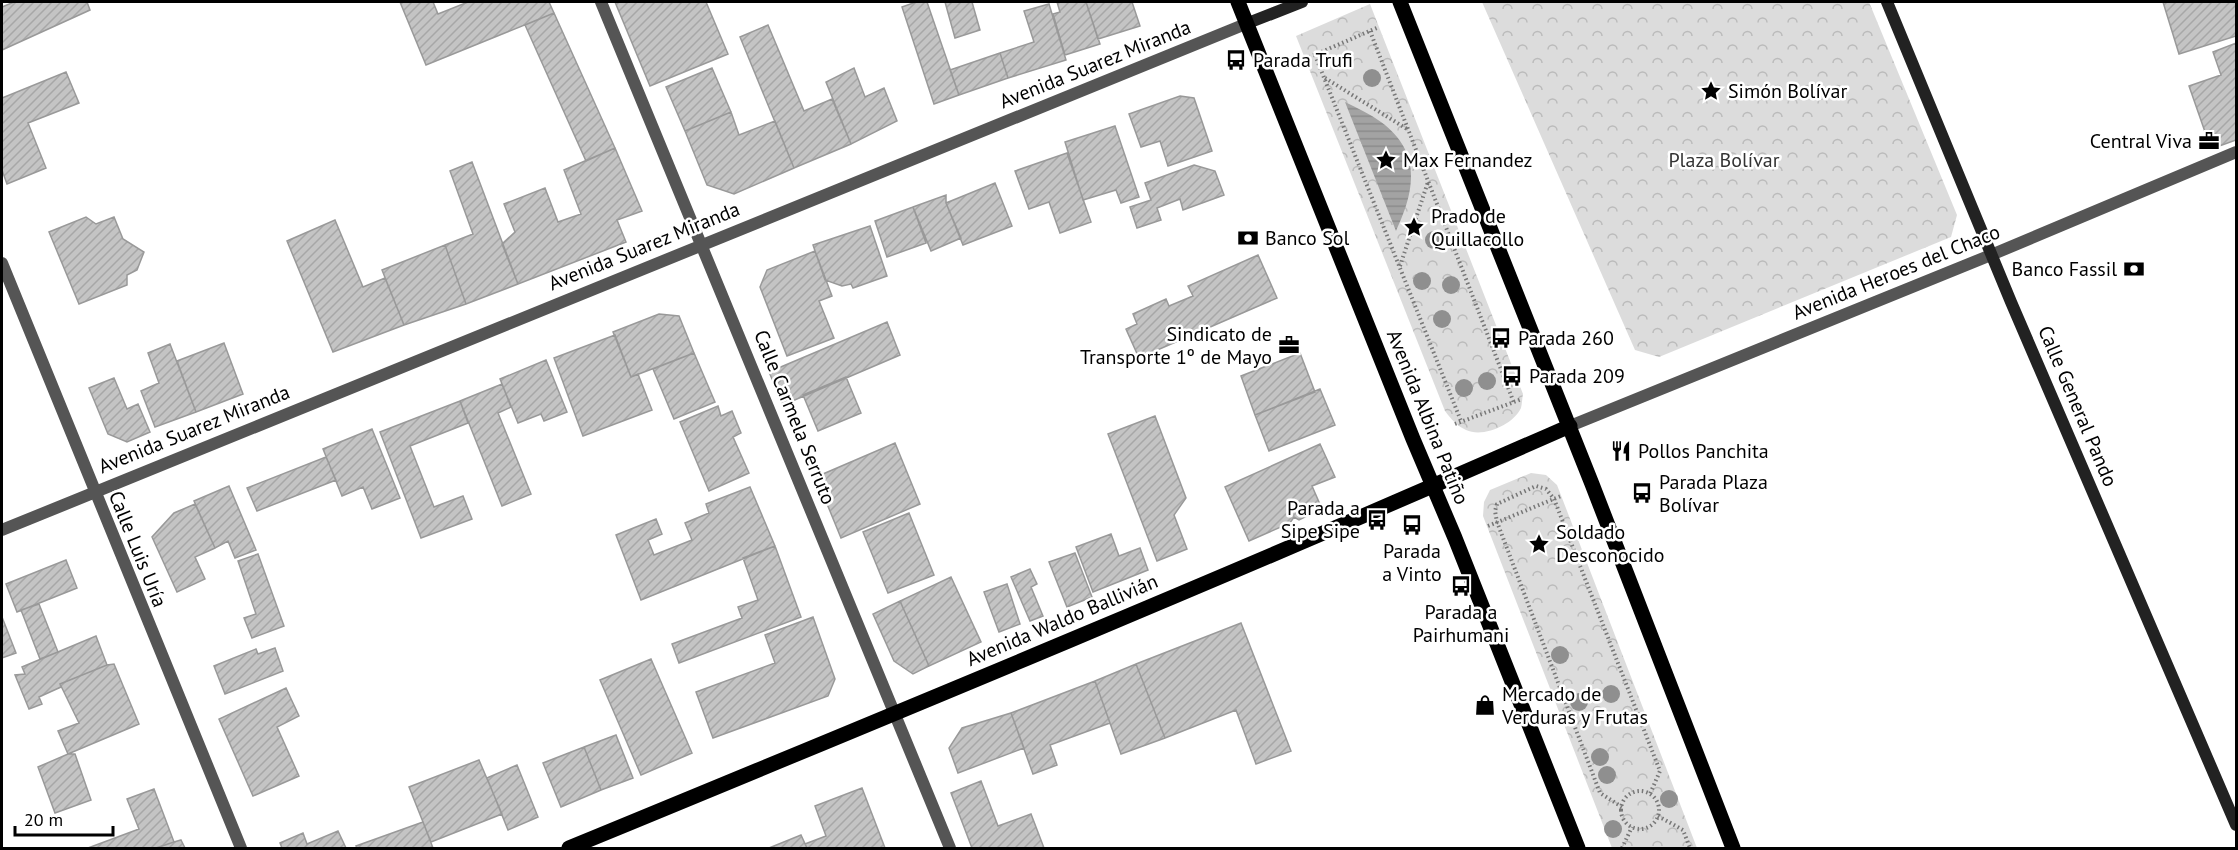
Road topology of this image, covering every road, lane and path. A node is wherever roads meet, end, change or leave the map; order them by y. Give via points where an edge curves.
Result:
1 (601, 2) edge
2 (1238, 2) edge
3 (1302, 2) edge
4 (1400, 2) edge
5 (1887, 2) edge
6 (1248, 23) junction
7 (1379, 27) dead end
8 (1370, 31) junction
9 (1315, 54) junction
10 (1305, 59) dead end
11 (1324, 78) junction
12 (1408, 130) junction
13 (2236, 152) edge
14 (1428, 181) junction
15 (702, 244) junction
16 (1991, 255) junction
17 (2, 263) edge
18 (1399, 266) junction
19 (1522, 399) dead end
20 (1514, 403) junction
21 (1461, 421) junction
22 (1455, 424) dead end
23 (1570, 426) junction
24 (1433, 486) junction
25 (93, 491) junction
26 (1561, 496) dead end
27 (1554, 499) junction
28 (1497, 522) junction
29 (1488, 526) dead end
30 (2, 530) edge
31 (895, 714) junction
32 (1650, 794) junction
33 (1622, 807) junction
34 (1658, 816) junction
35 (2236, 825) edge
36 (1632, 827) junction
37 (241, 849) edge
38 (569, 849) edge
39 (950, 849) edge
40 (1578, 849) edge
41 (1622, 849) edge
42 (1690, 849) edge
43 (1733, 849) edge

1 - 15 street, Calle Carmela Serruto
2 - 6 main road, Avenida Albina Patiño
3 - 6 main road, Avenida Suarez Miranda
4 - 23 main road
5 - 16 main road, Calle General Pando
6 - 15 street, Avenida Suarez Miranda
6 - 24 main road, Avenida Albina Patiño
7 - 8 path
8 - 9 path
8 - 12 path
9 - 10 path
9 - 11 path
11 - 12 path
11 - 18 path
12 - 14 path
13 - 16 street, Avenida Heroes del Chaco
14 - 18 path
14 - 20 path
15 - 25 street, Avenida Suarez Miranda
15 - 31 street, Calle Carmela Serruto
16 - 23 street, Avenida Heroes del Chaco
16 - 35 main road, Calle General Pando
17 - 25 street, Calle Luis Uría
18 - 21 path
19 - 20 path
20 - 21 path
21 - 22 path
23 - 24 main road, Avenida Waldo Ballivián
23 - 43 main road
24 - 31 main road, Avenida Waldo Ballivián
24 - 40 main road, Avenida Albina Patiño
25 - 30 street, Avenida Suarez Miranda
25 - 37 street, Calle Luis Uría
26 - 27 path
27 - 28 path
27 - 28 path via 1546,489 1536,486 1497,504
27 - 32 path via 1660,771
28 - 29 path
28 - 33 path via 1600,794
31 - 38 main road, Avenida Waldo Ballivián
31 - 39 street, Calle Carmela Serruto
32 - 33 path via 1632,793
32 - 34 path via 1657,803
33 - 36 path via 1623,818
34 - 36 path via 1651,826
34 - 42 path via 1683,830
36 - 41 path

